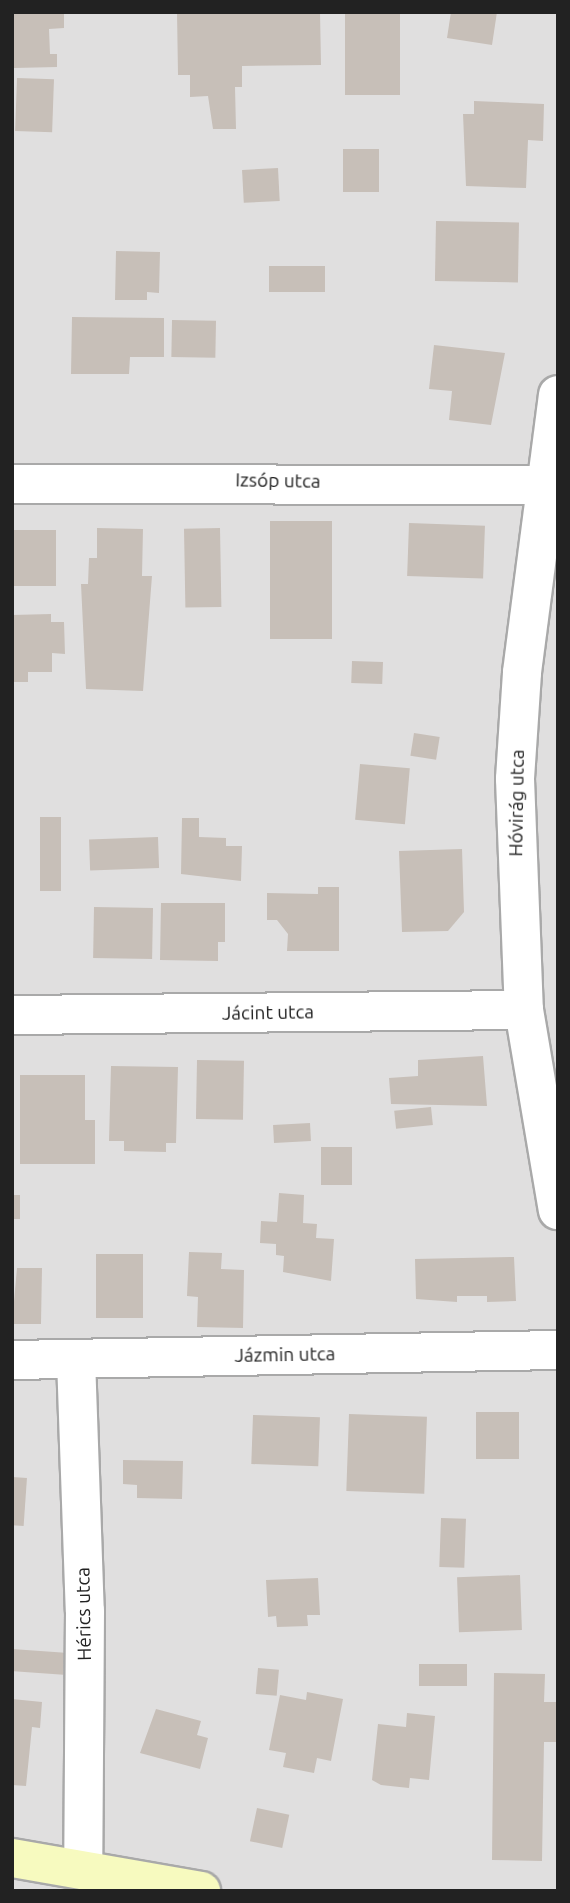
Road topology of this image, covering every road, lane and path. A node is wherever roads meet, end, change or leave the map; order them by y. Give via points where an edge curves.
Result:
1 (558, 395) edge
2 (12, 484) edge
3 (544, 485) junction
4 (524, 1010) junction
5 (12, 1015) edge
6 (558, 1210) edge
7 (558, 1350) edge
8 (76, 1359) junction
9 (12, 1360) edge
10 (12, 1858) edge
11 (83, 1870) junction
12 (201, 1891) edge

1 - 3 street, Hóvirág utca
2 - 3 street, Izsóp utca
3 - 4 street, Hóvirág utca via 515,779
4 - 5 street, Jácint utca
4 - 6 street, Hóvirág utca
7 - 8 street, Jázmin utca
8 - 9 street, Jázmin utca
8 - 11 street, Hérics utca via 85,1611
10 - 11 main road
11 - 12 main road

